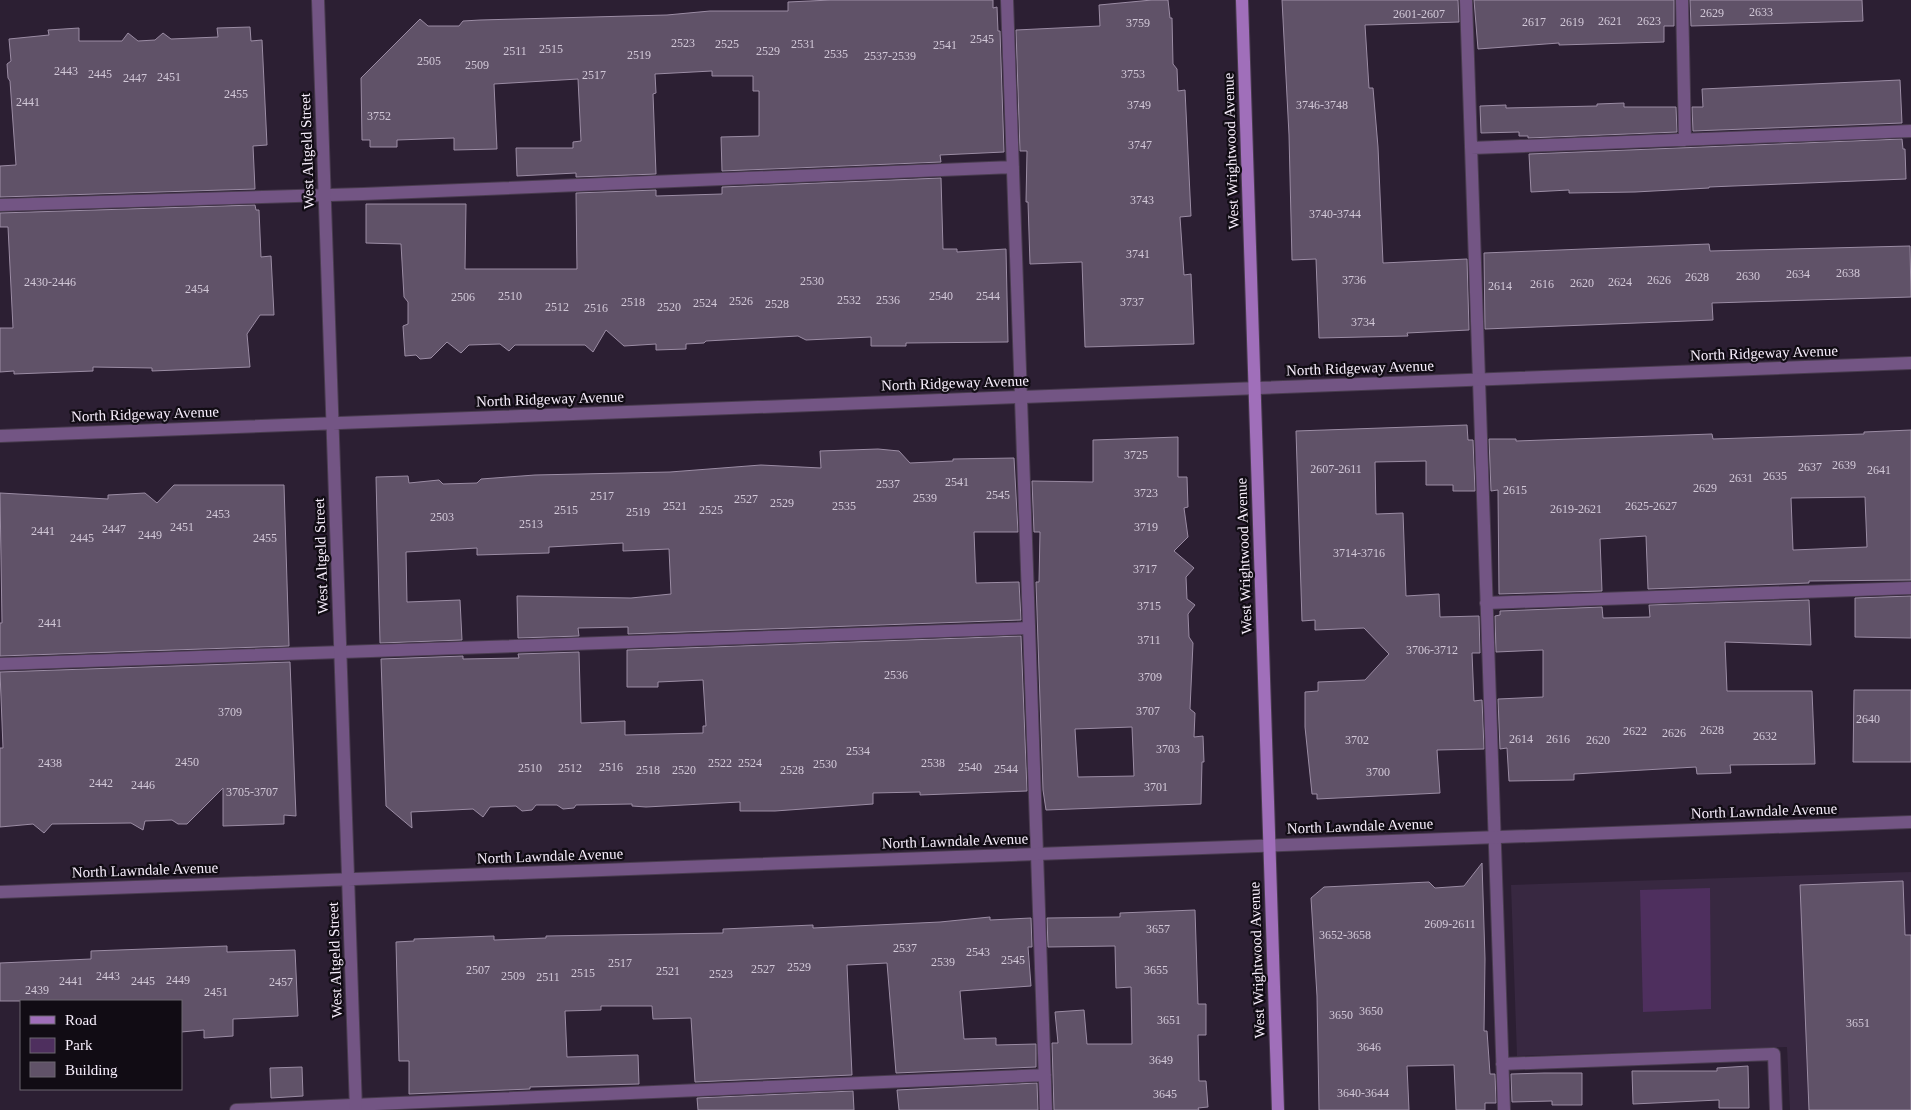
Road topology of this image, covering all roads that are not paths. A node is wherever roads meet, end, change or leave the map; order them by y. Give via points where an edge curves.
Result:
1 (318, 0) edge
2 (1007, 0) edge
3 (1242, 0) edge
4 (1466, 0) edge
5 (1682, 0) edge
6 (1911, 130) edge
7 (1685, 140) junction
8 (1472, 148) junction
9 (1013, 167) junction
10 (325, 196) junction
11 (0, 205) edge
12 (1911, 364) edge
13 (1479, 380) junction
14 (1255, 388) junction
15 (1021, 397) junction
16 (333, 424) junction
17 (0, 436) edge
18 (1911, 588) edge
19 (1486, 603) junction
20 (1029, 628) junction
21 (341, 653) junction
22 (0, 664) edge
23 (1911, 822) edge
24 (1494, 837) junction
25 (1270, 846) junction
26 (1037, 854) junction
27 (349, 880) junction
28 (0, 892) edge
29 (1502, 1064) junction
30 (1045, 1075) junction
31 (356, 1108) edge
32 (236, 1110) edge
33 (1046, 1110) edge
34 (1278, 1110) edge
35 (1504, 1110) edge
36 (1776, 1110) edge

1 - 10 street, West Altgeld Street
2 - 9 street
3 - 14 street, West Wrightwood Avenue
4 - 8 street
5 - 7 street
6 - 7 street
7 - 8 street
8 - 13 street
9 - 10 street
9 - 15 street
10 - 11 street
10 - 16 street, West Altgeld Street
12 - 13 street, North Ridgeway Avenue
13 - 14 street, North Ridgeway Avenue
13 - 19 street
14 - 15 street, North Ridgeway Avenue
14 - 25 street, West Wrightwood Avenue
15 - 16 street, North Ridgeway Avenue
15 - 20 street
16 - 17 street, North Ridgeway Avenue
16 - 21 street, West Altgeld Street
18 - 19 street
19 - 24 street
20 - 21 street
20 - 26 street
21 - 22 street
21 - 27 street, West Altgeld Street
23 - 24 street, North Lawndale Avenue
24 - 25 street, North Lawndale Avenue
24 - 29 street
25 - 26 street, North Lawndale Avenue
25 - 34 street, West Wrightwood Avenue
26 - 27 street, North Lawndale Avenue
26 - 30 street
27 - 28 street, North Lawndale Avenue
27 - 31 street, West Altgeld Street
29 - 35 street
29 - 36 street via 1774,1054
30 - 31 street
30 - 33 street
31 - 32 street

